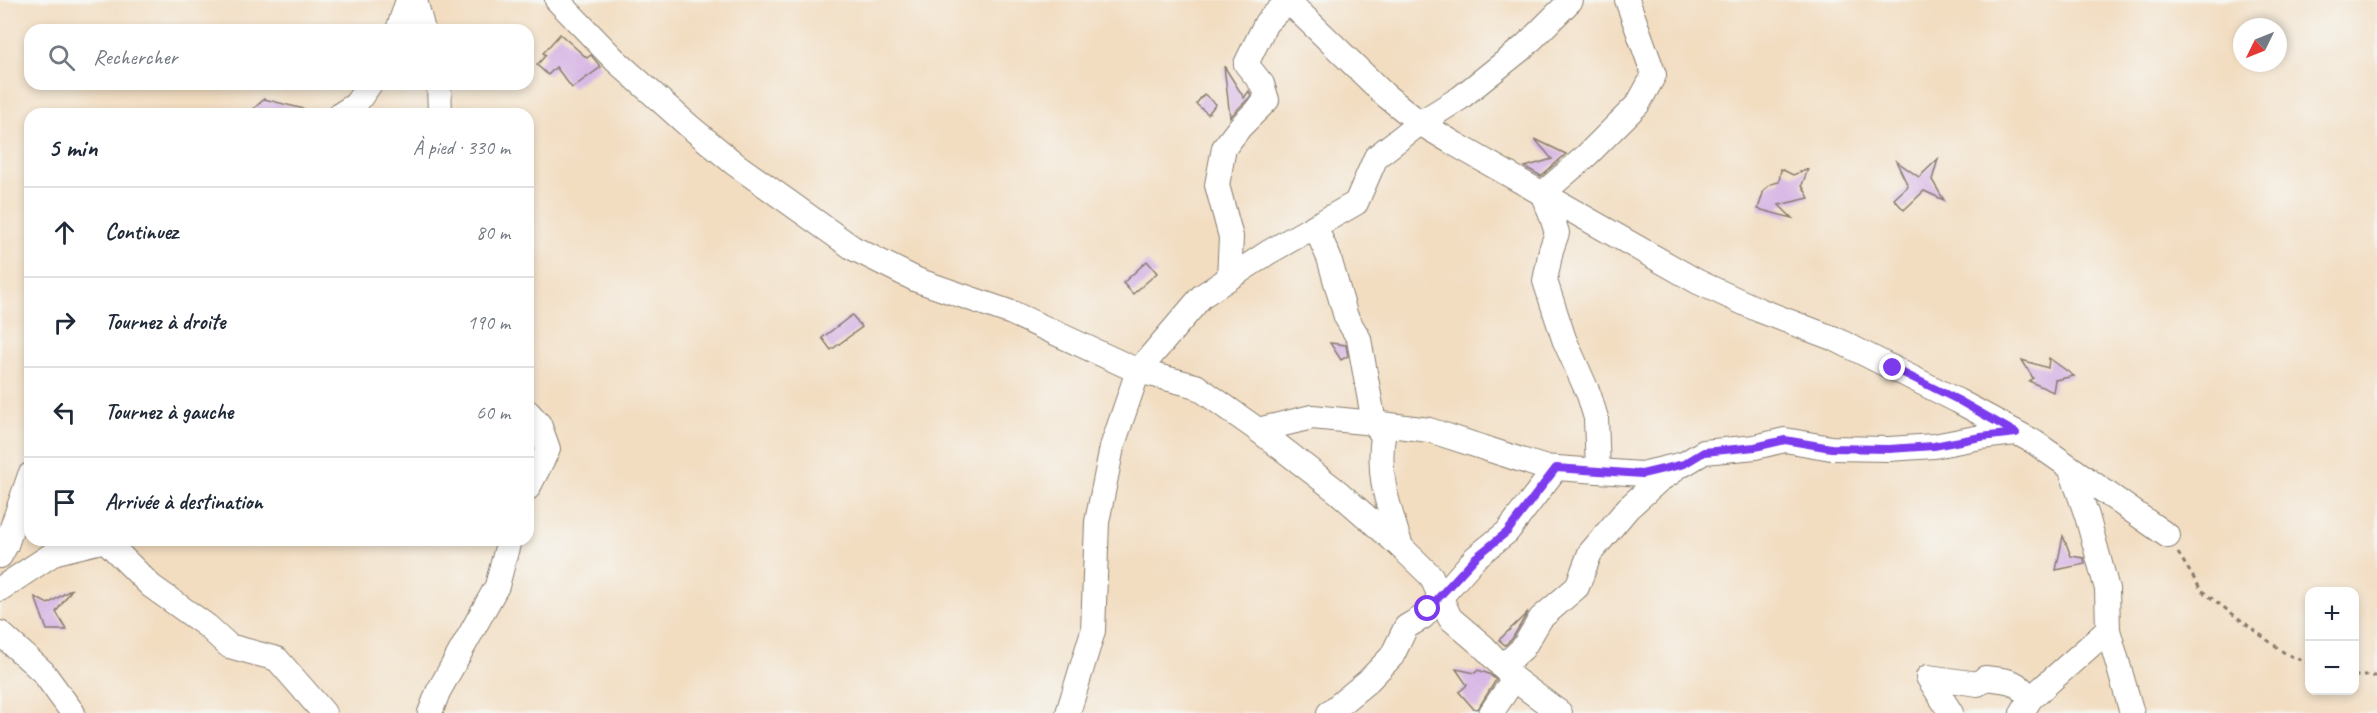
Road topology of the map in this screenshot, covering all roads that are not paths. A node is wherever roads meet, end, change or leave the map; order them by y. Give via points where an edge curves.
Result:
1 (408, 0) edge
2 (415, 0) edge
3 (557, 0) edge
4 (1287, 0) edge
5 (1571, 0) edge
6 (1626, 0) edge
7 (400, 24) edge
8 (421, 24) edge
9 (366, 90) edge
10 (439, 90) edge
11 (350, 108) edge
12 (440, 108) edge
13 (1420, 123) junction
14 (1542, 194) junction
15 (1315, 226) junction
16 (1229, 278) junction
17 (1138, 371) junction
18 (534, 419) edge
19 (1374, 423) junction
20 (1258, 430) junction
21 (2016, 433) junction
22 (1684, 464) junction
23 (1556, 468) junction
24 (2071, 470) junction
25 (1598, 471) junction
26 (534, 476) edge
27 (24, 492) edge
28 (2168, 536) road end
29 (80, 546) edge
30 (111, 546) edge
31 (507, 546) edge
32 (1401, 547) junction
33 (0, 556) edge
34 (0, 589) edge
35 (1440, 597) junction
36 (2108, 630) junction
37 (0, 633) edge
38 (1508, 673) junction
39 (2026, 706) edge
40 (73, 713) edge
41 (324, 713) edge
42 (430, 713) edge
43 (1068, 713) edge
44 (1329, 713) edge
45 (1491, 713) edge
46 (1560, 713) edge
47 (1951, 713) edge
48 (2132, 713) edge

1 - 7 street
2 - 8 street
3 - 17 street via 615,60 688,126 853,248 917,280 1012,313
4 - 13 street via 1368,79
4 - 16 street via 1266,23 1246,64 1262,84 1267,100 1224,148 1222,157 1217,185 1231,237
5 - 13 street via 1525,46 1460,98
6 - 14 street via 1654,75 1638,104
9 - 11 street
10 - 12 street
13 - 14 street
13 - 15 street via 1376,157 1356,203
14 - 21 street via 1698,282 1835,339
14 - 25 street via 1557,233 1545,281 1564,339 1590,395 1596,418
15 - 16 street
15 - 19 street via 1346,317 1359,339
16 - 17 street via 1202,296
17 - 20 street via 1196,386
17 - 43 street via 1112,447 1097,522 1093,631
18 - 26 street via 548,449
19 - 20 street via 1312,417
19 - 23 street via 1429,430
19 - 32 street via 1383,436 1380,453 1384,497
20 - 32 street
21 - 22 street via 1889,449 1831,448 1785,440 1704,452
21 - 24 street
22 - 25 street via 1642,474
22 - 38 street via 1628,508 1590,553 1577,587 1541,618
23 - 25 street
23 - 35 street via 1507,532 1476,557
24 - 28 street
24 - 36 street via 2107,589
27 - 33 street
29 - 34 street via 56,552
30 - 41 street via 151,586 229,646 277,659
31 - 42 street via 497,586
32 - 35 street via 1431,576
35 - 38 street via 1450,618
35 - 44 street via 1423,617 1406,627 1392,656
36 - 39 street
36 - 48 street
37 - 40 street via 43,672
38 - 45 street
38 - 46 street
39 - 47 street via 2022,687 2013,681 1985,678 1978,684 1928,677

